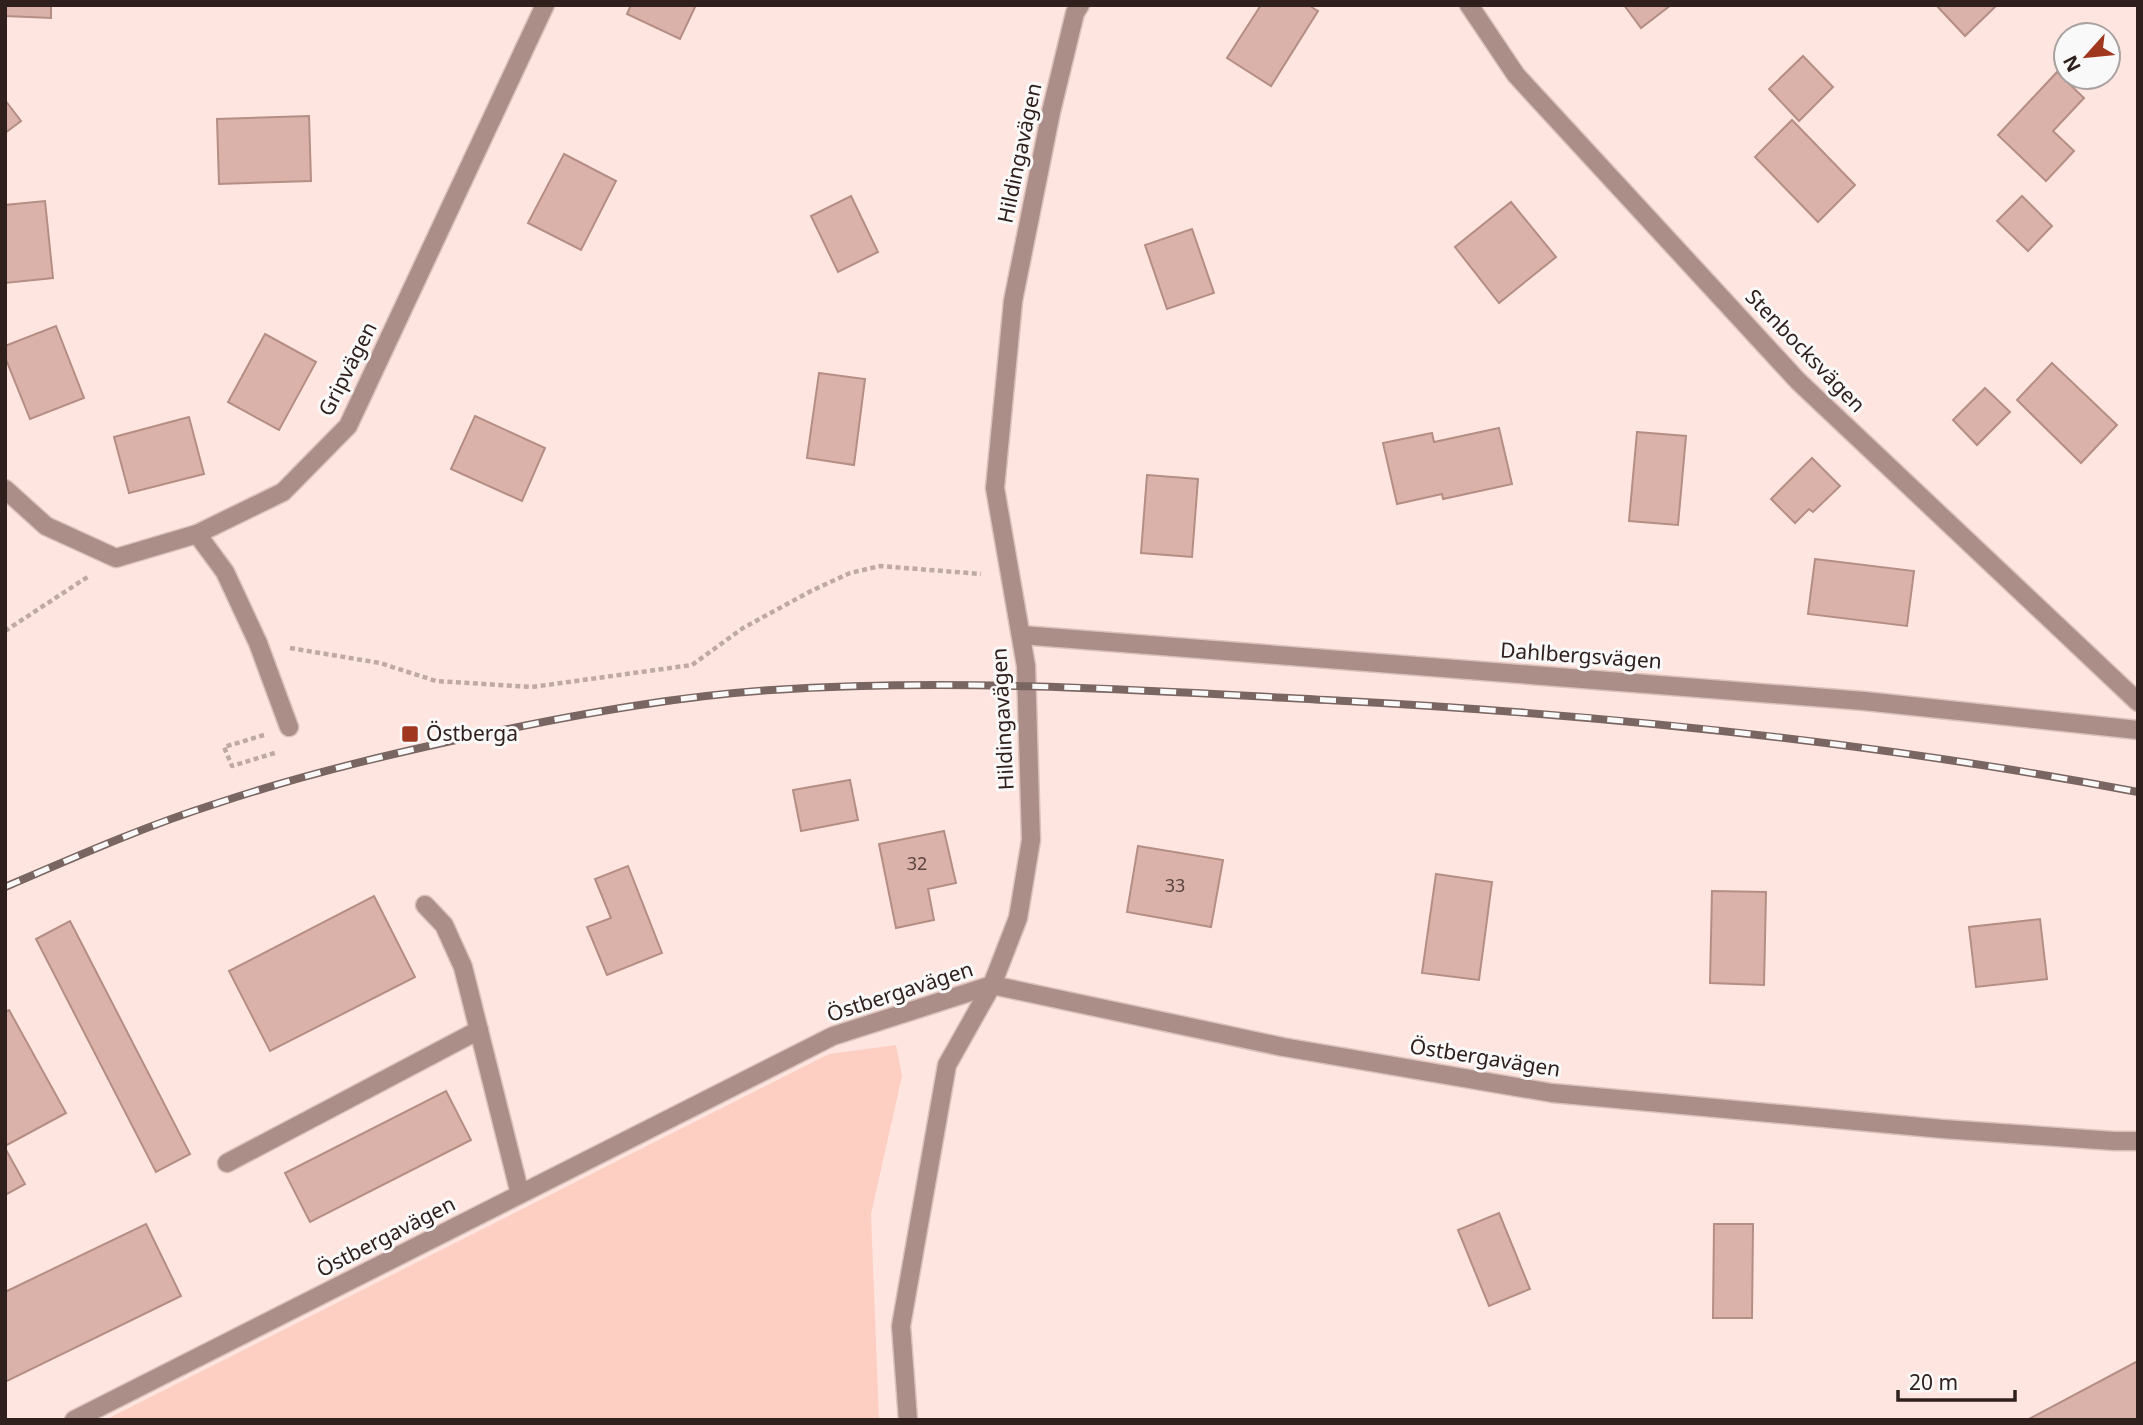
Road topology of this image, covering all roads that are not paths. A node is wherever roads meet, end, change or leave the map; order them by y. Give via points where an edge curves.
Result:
1 (545, 5) edge
2 (1080, 5) edge
3 (1469, 5) edge
4 (5, 489) edge
5 (197, 534) junction
6 (1021, 635) junction
7 (2138, 702) edge
8 (289, 727) road end
9 (2138, 730) edge
10 (425, 905) dead end
11 (992, 985) junction
12 (479, 1030) junction
13 (2138, 1141) edge
14 (227, 1163) dead end
15 (520, 1194) junction
16 (74, 1420) edge
17 (908, 1420) edge

1 - 5 street, Gripvägen via 348,426 283,492
2 - 6 street, Hildingavägen via 1051,112 1013,301 995,488
3 - 7 street, Stenbocksvägen via 1516,75 1798,381
4 - 5 street, Gripvägen via 46,526 116,558
5 - 8 street via 225,572
6 - 9 street, Dahlbergsvägen via 1864,701
6 - 11 street, Hildingavägen via 1027,685 1031,840 1017,918
10 - 12 street via 444,925 463,967
11 - 13 street, Östbergavägen via 1283,1047 1552,1093 1944,1129
11 - 15 street, Östbergavägen via 833,1036
11 - 17 street, Hildingavägen via 947,1065 901,1326
12 - 14 street
12 - 15 street
15 - 16 street, Östbergavägen

